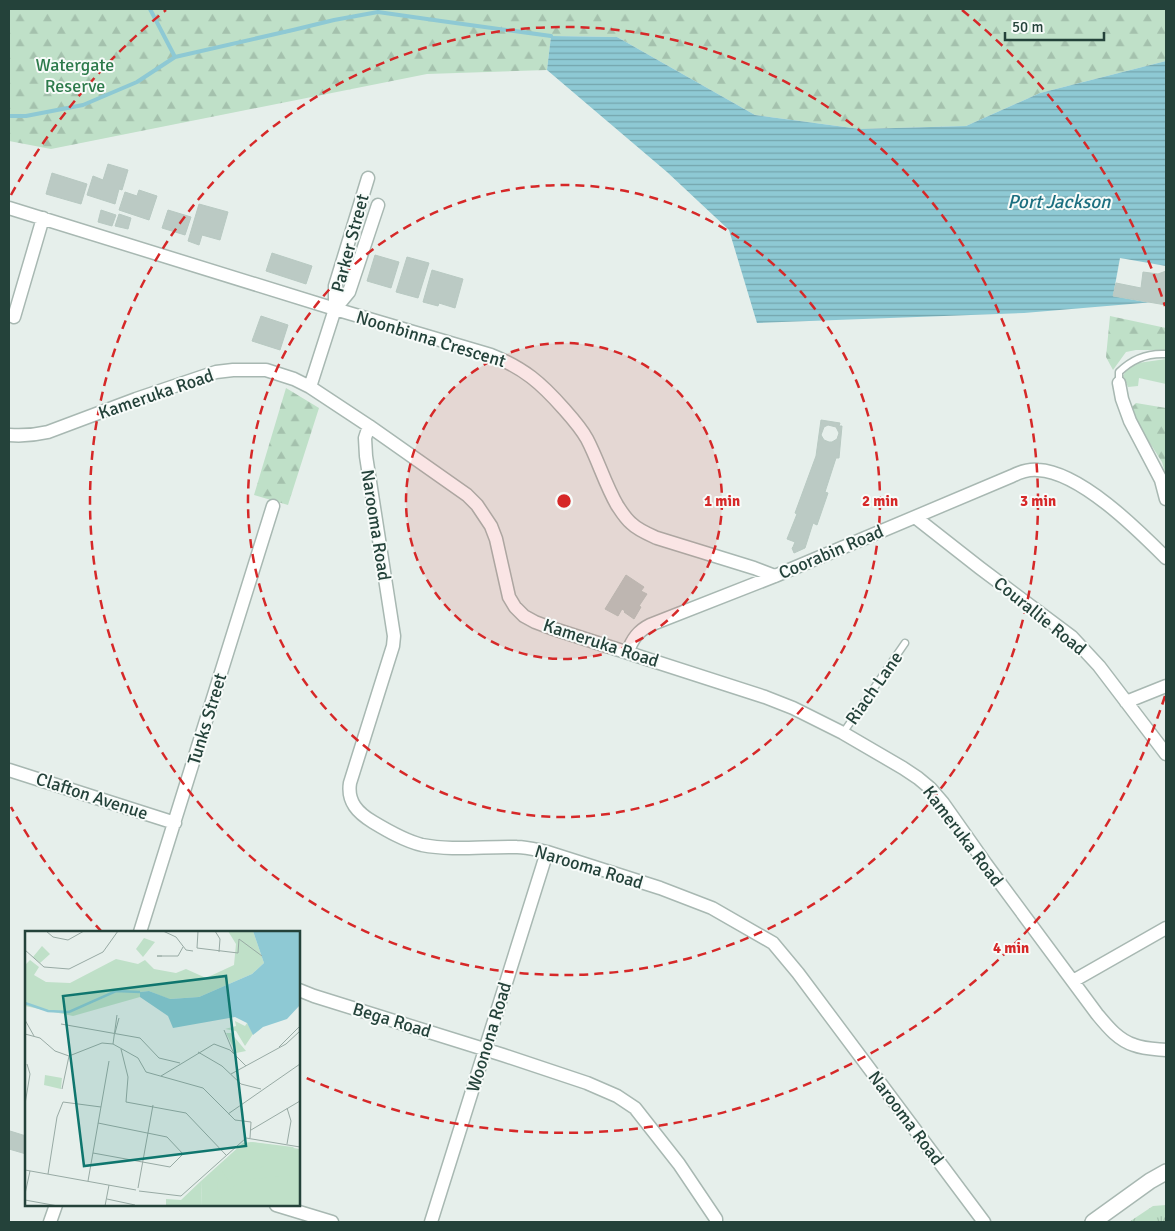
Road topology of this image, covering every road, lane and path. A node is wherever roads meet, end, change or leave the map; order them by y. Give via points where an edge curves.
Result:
1 (368, 178) dead end
2 (378, 205) dead end
3 (9, 208) edge
4 (42, 218) junction
5 (335, 309) junction
6 (14, 317) dead end
7 (1166, 354) edge
8 (1119, 383) joint
9 (310, 387) junction
10 (370, 426) junction
11 (9, 435) edge
12 (1166, 499) edge
13 (273, 506) dead end
14 (915, 517) junction
15 (1166, 558) edge
16 (775, 576) junction
17 (905, 643) dead end
18 (628, 652) junction
19 (1166, 686) edge
20 (1126, 702) junction
21 (843, 733) junction
22 (1166, 754) edge
23 (9, 770) edge
24 (175, 823) junction
25 (547, 852) junction
26 (1166, 928) edge
27 (141, 931) edge
28 (1073, 981) junction
29 (300, 990) edge
30 (485, 1050) junction
31 (1166, 1050) edge
32 (1166, 1172) edge
33 (56, 1206) edge
34 (279, 1206) edge
35 (50, 1222) edge
36 (332, 1222) edge
37 (431, 1222) edge
38 (716, 1222) edge
39 (984, 1222) edge
40 (1093, 1222) edge

1 - 5 street, Parker Street via 335,286
2 - 5 street, Parker Street via 349,292
3 - 4 street, Noonbinna Crescent
4 - 5 street, Noonbinna Crescent
4 - 6 street
5 - 9 street, Parker Street
5 - 16 street, Noonbinna Crescent via 491,355 522,370 576,422 630,523 657,538
7 - 8 lane via 1140,358 1127,364 1119,372
8 - 12 street via 1130,421 1161,480
9 - 10 street, Kameruka Road
9 - 11 street, Kameruka Road via 266,370 216,372 48,432
10 - 18 street, Kameruka Road via 477,505 493,533 510,597 524,616 551,628
10 - 25 street, Narooma Road via 365,438 366,456 394,636 350,783 352,802 374,823 420,844 450,848 516,847
13 - 24 street, Tunks Street
14 - 15 street, Coorabin Road via 1019,473 1044,470 1069,479 1100,499 1140,531
14 - 16 street, Coorabin Road
14 - 20 street, Courallie Road via 1072,637
16 - 18 street, Coorabin Road via 644,628 636,635
17 - 21 lane, Riach Lane
18 - 21 street, Kameruka Road via 780,702
19 - 20 street
20 - 22 street, Courallie Road
21 - 28 street, Kameruka Road via 930,788
23 - 24 street, Clafton Avenue
24 - 27 street, Tunks Street
25 - 30 street, Woonona Road
25 - 39 street, Narooma Road via 712,908 773,943
26 - 28 street
28 - 31 street, Kameruka Road via 1107,1026 1121,1038 1133,1045
29 - 30 street, Bega Road
30 - 37 street, Woonona Road
30 - 38 street, Bega Road via 587,1083 636,1108 679,1164
32 - 40 street
33 - 35 street
34 - 36 street

